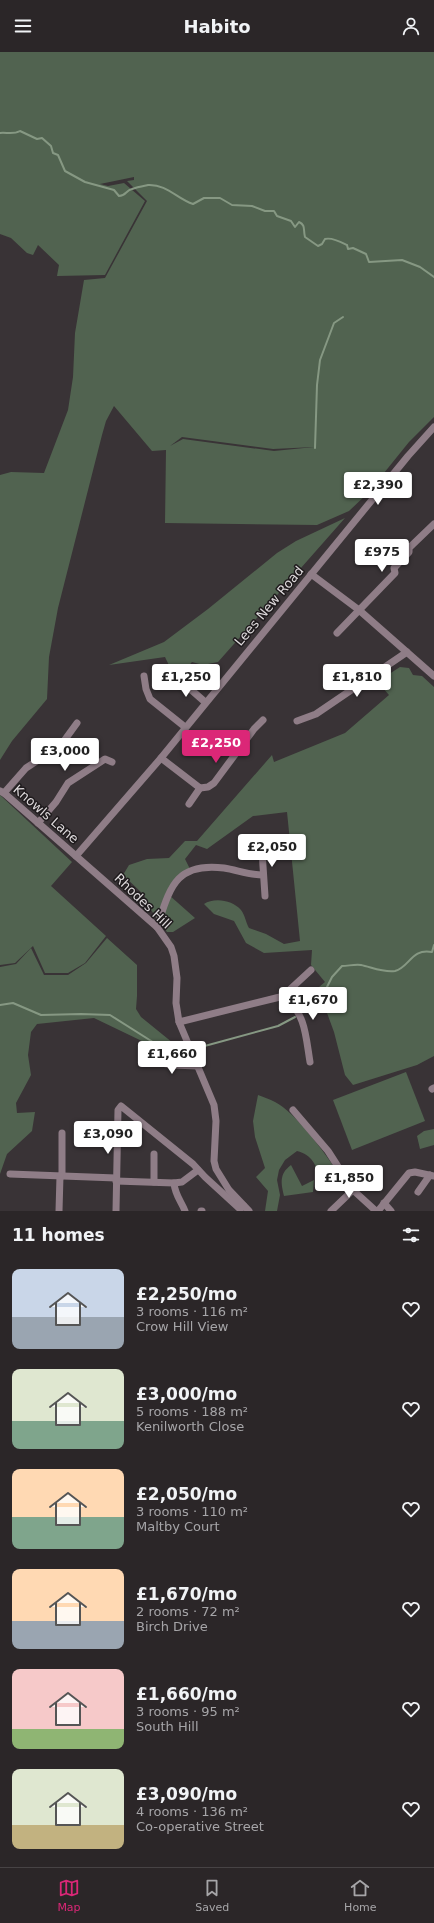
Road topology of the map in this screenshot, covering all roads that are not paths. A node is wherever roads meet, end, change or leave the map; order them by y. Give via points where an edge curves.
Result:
1 (434, 427) edge
2 (434, 524) edge
3 (311, 574) junction
4 (359, 610) junction
5 (337, 633) dead end
6 (407, 652) junction
7 (433, 674) edge
8 (144, 676) dead end
9 (180, 680) dead end
10 (205, 702) junction
11 (263, 720) dead end
12 (297, 721) dead end
13 (76, 723) dead end
14 (185, 727) junction
15 (160, 758) junction
16 (112, 762) dead end
17 (200, 788) junction
18 (2, 792) edge
19 (189, 804) dead end
20 (38, 823) junction
21 (264, 839) dead end
22 (76, 856) junction
23 (264, 874) junction
24 (265, 896) dead end
25 (157, 928) junction
26 (311, 970) dead end
27 (285, 994) junction
28 (179, 1022) junction
29 (147, 1060) dead end
30 (310, 1062) dead end
31 (198, 1066) junction
32 (293, 1110) dead end
33 (62, 1133) dead end
34 (154, 1154) dead end
35 (198, 1170) junction
36 (10, 1174) dead end
37 (61, 1176) junction
38 (432, 1176) edge
39 (116, 1179) junction
40 (151, 1182) junction
41 (174, 1183) junction
42 (353, 1190) junction
43 (418, 1192) dead end
44 (384, 1203) junction
45 (246, 1209) edge
46 (59, 1211) edge
47 (116, 1211) edge
48 (185, 1211) edge
49 (331, 1211) edge
50 (377, 1211) edge
51 (391, 1211) edge

1 - 3 street, Lees New Road
2 - 4 street via 409,548 410,552 394,568 395,573
3 - 4 street
3 - 10 street, Lees New Road
4 - 5 street
4 - 6 street
6 - 7 street
6 - 12 street via 316,714
8 - 14 street via 150,699
9 - 10 street
10 - 14 street, Lees New Road
11 - 17 street via 214,783
13 - 18 street via 61,745 26,768
14 - 15 street, Lees New Road
15 - 17 street
15 - 22 street, Lees New Road
16 - 20 street via 105,759 68,783
17 - 19 street
18 - 20 street, Knowls Lane
20 - 22 street, Knowls Lane
21 - 23 street
22 - 25 street, Rhodes Hill
23 - 24 street
23 - 25 street via 205,867 192,869 175,881 168,893
25 - 28 street, Rhodes Hill via 171,947 174,956
26 - 27 street
27 - 28 street
27 - 30 street via 303,1020
28 - 31 street, Rhodes Hill
29 - 31 street via 172,1065
31 - 45 street, Rhodes Hill via 214,1105 216,1169 229,1190
32 - 42 street via 328,1151
33 - 37 street
34 - 40 street
35 - 39 street via 164,1138 121,1106 118,1110
35 - 41 street via 182,1182
35 - 45 street via 240,1209
36 - 37 street
37 - 39 street
37 - 46 street
38 - 43 street
38 - 44 street via 409,1173
39 - 40 street
39 - 47 street
40 - 41 street
41 - 48 street via 176,1195
42 - 49 street
42 - 50 street
44 - 50 street
44 - 51 street

